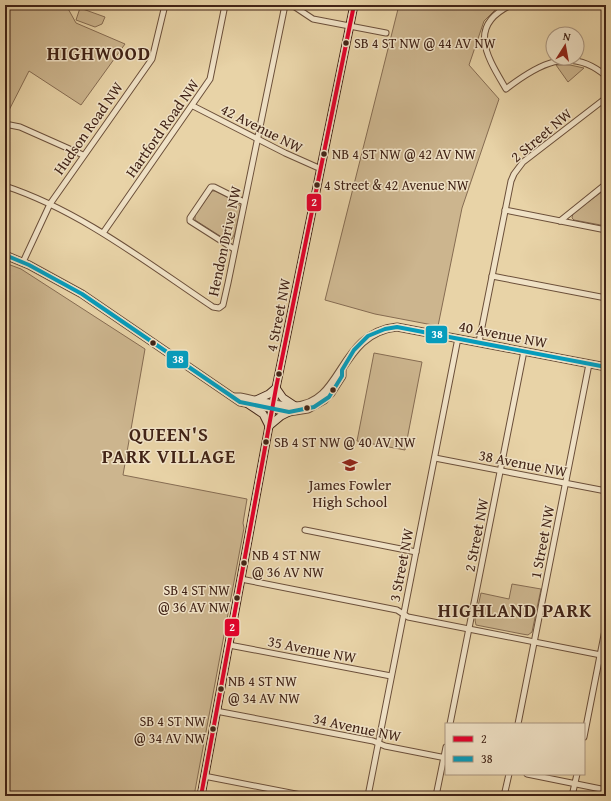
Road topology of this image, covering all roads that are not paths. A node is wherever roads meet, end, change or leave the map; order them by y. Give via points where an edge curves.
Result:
1 (165, 5) edge
2 (225, 5) edge
3 (285, 5) edge
4 (292, 5) edge
5 (354, 5) edge
6 (511, 5) edge
7 (350, 26) junction
8 (386, 33) dead end
9 (606, 76) edge
10 (606, 98) edge
11 (193, 106) junction
12 (5, 124) edge
13 (258, 139) junction
14 (84, 155) junction
15 (321, 169) junction
16 (606, 185) edge
17 (5, 186) edge
18 (244, 202) junction
19 (50, 204) junction
20 (505, 210) junction
21 (560, 221) junction
22 (606, 230) edge
23 (104, 233) junction
24 (234, 249) junction
25 (5, 255) edge
26 (23, 262) junction
27 (492, 276) junction
28 (606, 298) edge
29 (458, 338) junction
30 (479, 342) junction
31 (524, 351) junction
32 (606, 356) edge
33 (589, 364) junction
34 (605, 367) edge
35 (342, 370) junction
36 (276, 388) junction
37 (234, 397) junction
38 (256, 400) junction
39 (248, 404) junction
40 (273, 406) junction
41 (295, 406) junction
42 (289, 412) junction
43 (269, 426) junction
44 (435, 458) junction
45 (501, 471) junction
46 (566, 484) junction
47 (606, 491) edge
48 (305, 530) dead end
49 (416, 552) junction
50 (241, 579) junction
51 (404, 614) junction
52 (606, 625) edge
53 (469, 629) junction
54 (534, 642) junction
55 (229, 645) junction
56 (603, 655) edge
57 (391, 676) junction
58 (216, 711) junction
59 (450, 723) edge
60 (518, 723) edge
61 (585, 733) edge
62 (379, 743) junction
63 (445, 758) edge
64 (509, 775) edge
65 (532, 775) edge
66 (577, 775) edge
67 (204, 776) junction
68 (575, 783) junction
69 (606, 790) edge
70 (201, 796) edge
71 (306, 796) edge
72 (368, 796) edge
73 (436, 796) edge
74 (504, 796) edge
75 (572, 796) edge

1 - 14 street, Hudson Road NW via 152,58
2 - 11 street, Hartford Road NW via 210,80
3 - 13 street, Hendon Drive NW
4 - 7 street via 313,20
5 - 7 main road, 4 Street NW
6 - 9 street via 493,17 484,38 487,55 506,89 537,67 554,61 583,63
7 - 8 street
7 - 15 main road, 4 Street NW
10 - 20 street, 2 Street NW via 523,162 511,181
11 - 13 street, 42 Avenue NW
11 - 23 street, Hartford Road NW
12 - 14 street via 26,130
13 - 15 street, 42 Avenue NW via 312,167
13 - 18 street, Hendon Drive NW
14 - 19 street, Hudson Road NW
15 - 36 main road, 4 Street NW
16 - 21 street
17 - 19 street, Hendon Drive NW
18 - 24 street, Hendon Drive NW
18 - 24 street via 214,186 190,218 190,221
19 - 23 street, Hendon Drive NW
19 - 26 street, Hudson Road NW
20 - 21 street
20 - 27 street, 2 Street NW
21 - 22 street
23 - 24 street, Hendon Drive NW via 213,307 219,308 223,305
25 - 26 main road, 40 Avenue NW
26 - 37 main road, 40 Avenue NW via 82,294
27 - 28 street
27 - 30 street, 2 Street NW
29 - 30 main road, 40 Avenue NW
29 - 35 main road, 40 Avenue NW via 403,327 385,329 373,333 360,343
29 - 44 street, 3 Street NW
30 - 31 main road, 40 Avenue NW
31 - 33 main road, 40 Avenue NW
31 - 45 street, 2 Street NW
32 - 34 street
33 - 34 main road, 40 Avenue NW
33 - 46 street, 1 Street NW
35 - 41 main road, 40 Avenue NW via 321,396
35 - 42 main road, 40 Avenue NW via 342,376 324,400 308,409
36 - 38 main road
36 - 40 main road, 4 Street NW
36 - 41 main road via 283,398
37 - 38 main road, 40 Avenue NW
37 - 39 main road, 40 Avenue NW
38 - 40 main road, 40 Avenue NW
39 - 40 main road, 40 Avenue NW
39 - 43 main road via 263,414
40 - 41 main road, 40 Avenue NW
40 - 42 main road, 40 Avenue NW
40 - 43 main road, 4 Street NW
42 - 43 main road
43 - 50 main road, 4 Street NW
44 - 45 street, 38 Avenue NW
44 - 49 street, 3 Street NW
45 - 46 street, 38 Avenue NW
45 - 53 street, 2 Street NW
46 - 47 street, 38 Avenue NW
46 - 54 street, 1 Street NW
48 - 49 street
49 - 51 street, 3 Street NW
50 - 51 street via 397,610
50 - 55 main road, 4 Street NW
51 - 53 street via 408,617
51 - 57 street, 3 Street NW
52 - 56 street
53 - 54 street
53 - 59 street, 2 Street NW
54 - 56 street
54 - 60 street, 1 Street NW
55 - 57 street, 35 Avenue NW
55 - 58 main road, 4 Street NW
56 - 61 street
57 - 62 street, 3 Street NW
58 - 62 street, 34 Avenue NW
58 - 67 main road, 4 Street NW
62 - 63 street, 34 Avenue NW
62 - 72 street, 3 Street NW
63 - 73 street
64 - 74 street
65 - 68 street
66 - 68 street
67 - 70 main road, 4 Street NW
67 - 71 street
68 - 69 street
68 - 75 street

